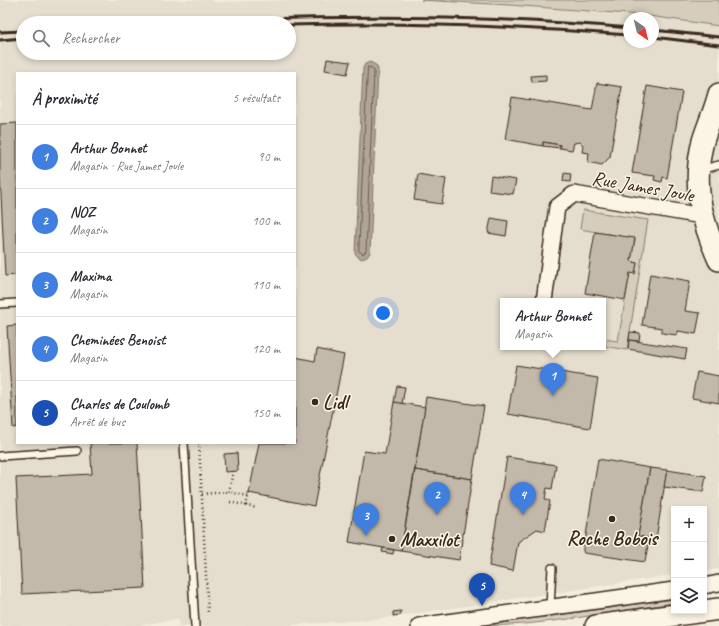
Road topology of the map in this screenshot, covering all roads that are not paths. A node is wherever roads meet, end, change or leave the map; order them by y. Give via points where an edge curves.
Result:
1 (719, 94) edge
2 (719, 165) edge
3 (698, 171) junction
4 (702, 216) junction
5 (719, 260) edge
6 (544, 298) edge
7 (16, 303) edge
8 (0, 304) edge
9 (184, 444) edge
10 (77, 450) dead end
11 (0, 456) edge
12 (552, 568) dead end
13 (719, 584) edge
14 (707, 586) edge
15 (671, 590) edge
16 (550, 607) junction
17 (719, 609) edge
18 (195, 626) edge
19 (418, 626) edge
20 (596, 626) edge

1 - 3 street via 704,141
2 - 3 lane
3 - 4 street
4 - 5 street
4 - 6 street, Rue James Joule via 574,194 557,207
7 - 8 lane
9 - 18 lane
10 - 11 lane
12 - 16 lane
13 - 14 street
15 - 16 street
16 - 19 street
17 - 20 street

